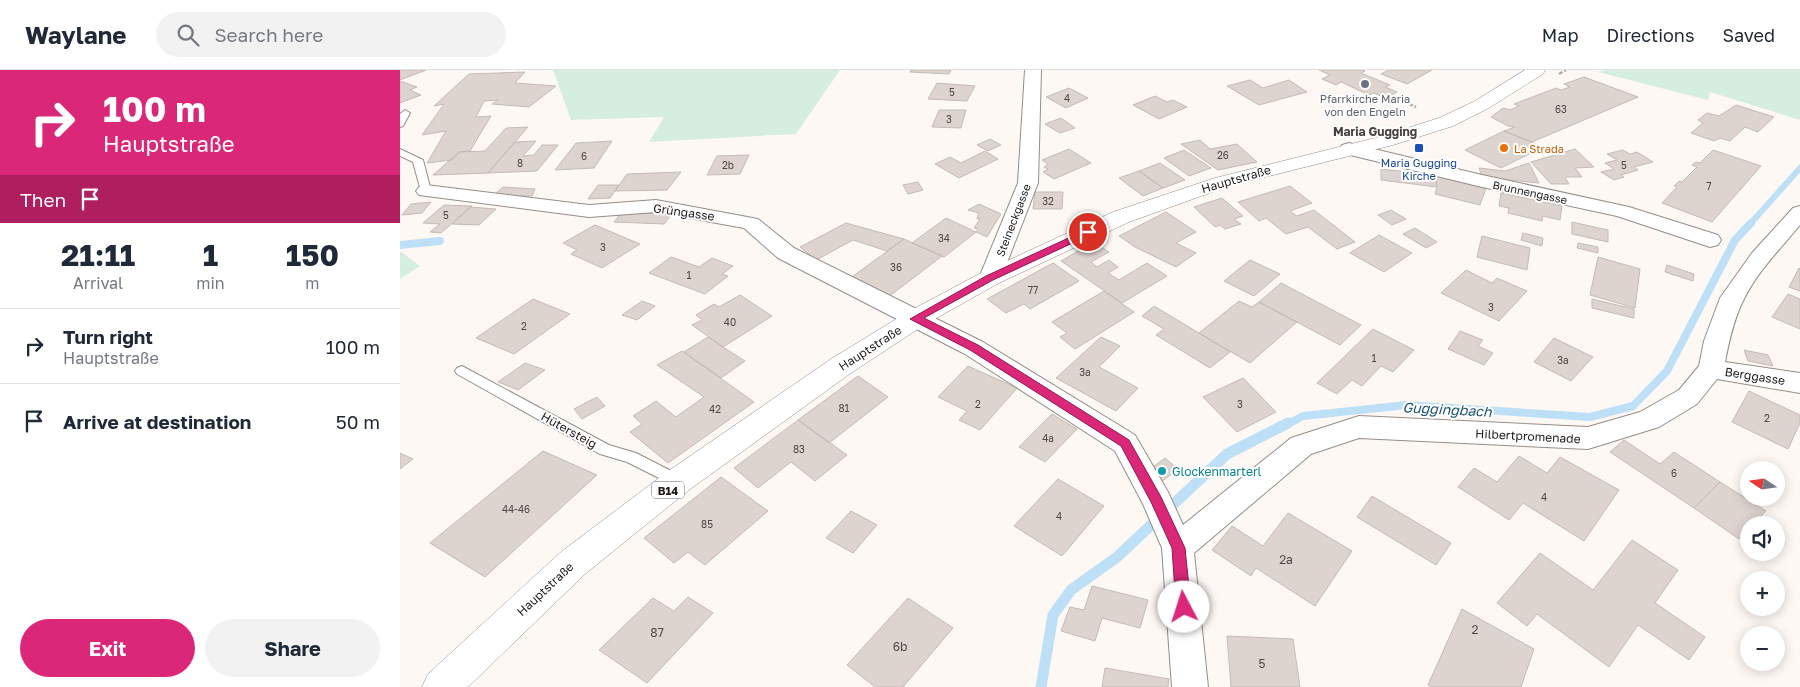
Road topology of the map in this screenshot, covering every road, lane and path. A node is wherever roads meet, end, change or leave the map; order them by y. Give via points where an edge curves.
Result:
1 (1033, 70) edge
2 (1537, 70) edge
3 (1398, 99) dead end
4 (1419, 109) dead end
5 (405, 113) dead end
6 (400, 124) edge
7 (1349, 149) junction
8 (400, 152) edge
9 (426, 191) joint
10 (1800, 212) edge
11 (1710, 240) dead end
12 (990, 278) junction
13 (915, 319) junction
14 (1711, 369) junction
15 (462, 371) dead end
16 (1800, 383) edge
17 (678, 481) junction
18 (1174, 540) junction
19 (441, 687) edge
20 (1190, 687) edge

1 - 12 street, Steineckgasse via 1028,182
2 - 7 main road, Hauptstraße / B14 via 1482,105 1446,122
3 - 4 path
5 - 6 lane
7 - 11 street, Brunnengasse via 1482,182 1622,211
7 - 12 main road, Hauptstraße / B14 via 1222,182 1121,217
8 - 9 lane via 418,160
9 - 13 street, Grüngasse via 589,211 656,206 750,223 786,253
10 - 14 street, Hilbertpromenade via 1760,258 1732,298
12 - 13 main road, Hauptstraße / B14
13 - 17 main road, Hauptstraße / B14 via 841,366
13 - 18 street, Grüngasse via 974,348 1125,443 1157,500
14 - 16 street, Berggasse
14 - 18 street, Hilbertpromenade via 1688,397 1650,420 1588,438 1359,427 1301,446
15 - 17 lane, Hütersteig via 605,450 631,457
17 - 19 main road, Hauptstraße / B14 via 573,563
18 - 20 street, Grüngasse

